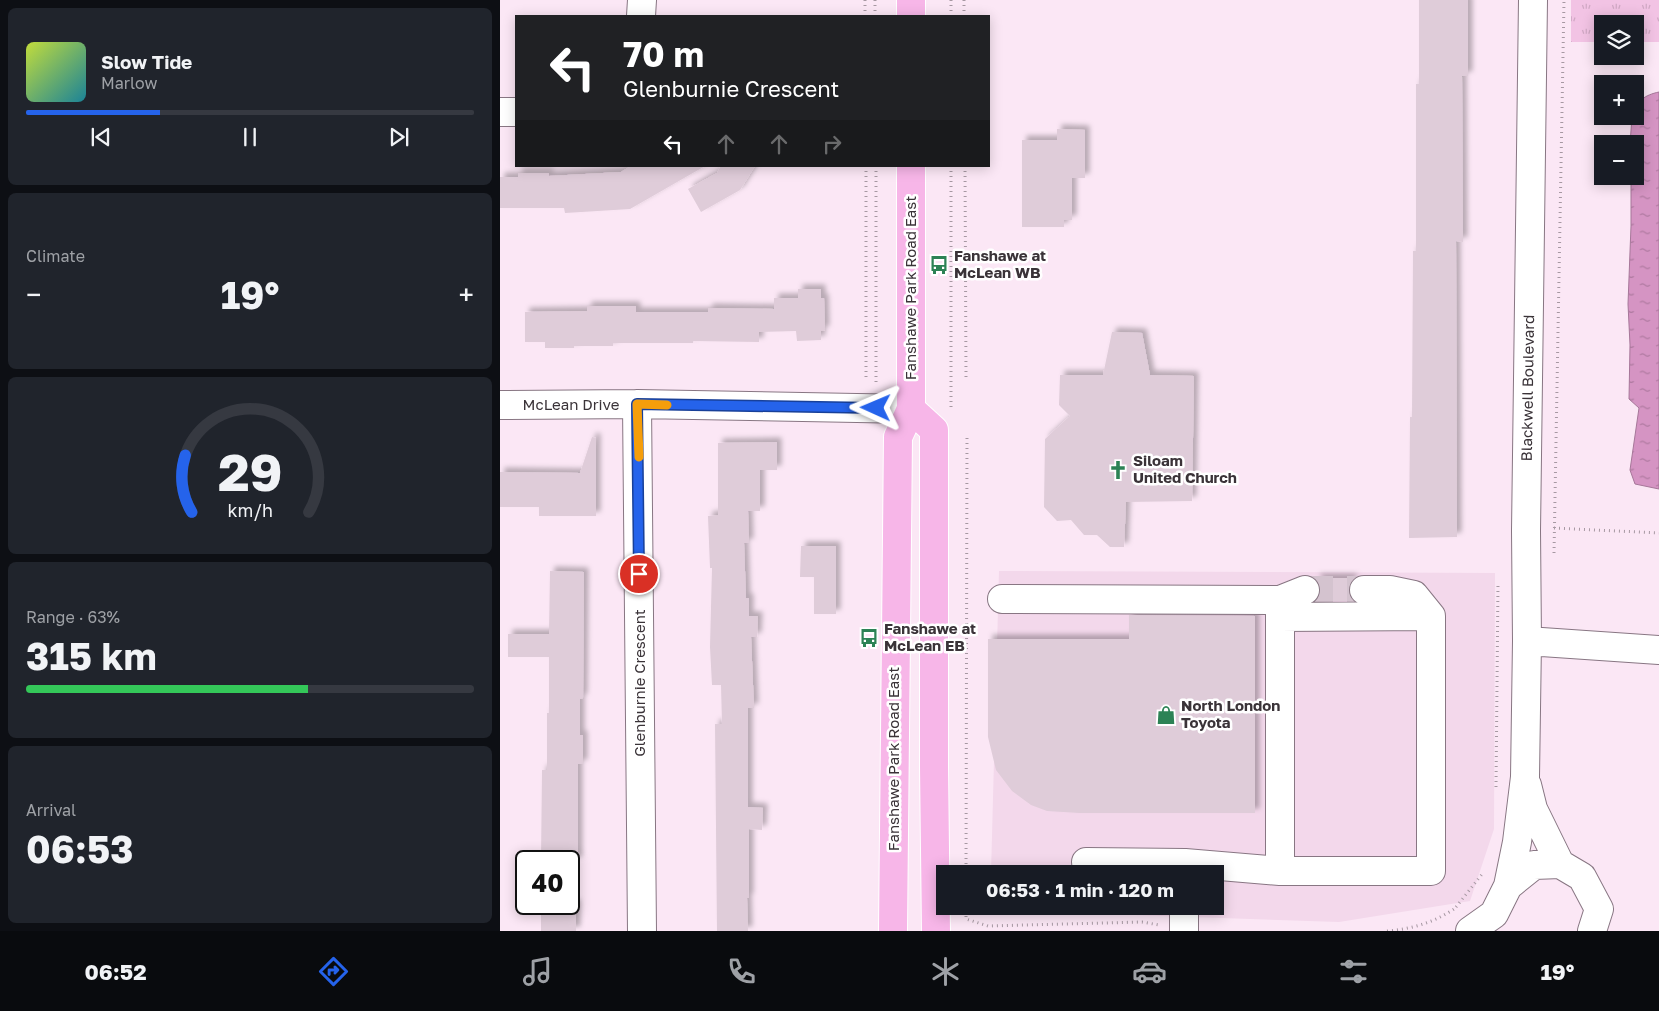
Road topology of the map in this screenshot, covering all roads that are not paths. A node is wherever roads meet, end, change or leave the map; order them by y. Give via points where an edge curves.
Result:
1 (642, 0) edge
2 (911, 0) edge
3 (1533, 0) edge
4 (641, 15) edge
5 (911, 15) edge
6 (500, 112) edge
7 (515, 112) edge
8 (910, 167) edge
9 (637, 404) junction
10 (500, 405) edge
11 (911, 409) junction
12 (1305, 590) tunnel mouth
13 (1364, 590) tunnel mouth
14 (1002, 599) dead end
15 (1280, 608) junction
16 (1432, 616) junction
17 (1527, 640) junction
18 (1659, 650) edge
19 (1525, 777) junction
20 (1086, 862) dead end
21 (1560, 864) junction
22 (1136, 865) edge
23 (1224, 869) edge
24 (1280, 871) junction
25 (1508, 886) junction
26 (1497, 922) edge
27 (642, 931) edge
28 (892, 931) edge
29 (936, 931) edge
30 (1470, 931) edge
31 (1592, 931) edge

1 - 4 street
2 - 5 main road
3 - 17 street, Blackwell Boulevard
6 - 7 street
8 - 11 main road, Fanshawe Park Road East
9 - 10 street, McLean Drive
9 - 11 street, McLean Drive
9 - 27 street, Glenburnie Crescent
11 - 28 main road, Fanshawe Park Road East via 898,437
11 - 29 main road via 934,430
12 - 15 street
13 - 16 street via 1390,590 1414,595
14 - 15 street
15 - 16 street
15 - 24 street
16 - 24 street via 1431,871
17 - 18 street
17 - 19 street, Blackwell Boulevard
19 - 21 street, Blackwell Boulevard via 1533,809
19 - 25 street, Blackwell Boulevard
20 - 22 street
21 - 25 street, Blackwell Boulevard via 1534,865
21 - 31 street via 1582,877 1600,909
23 - 24 street
25 - 26 street, Blackwell Boulevard
26 - 30 street, Blackwell Boulevard

